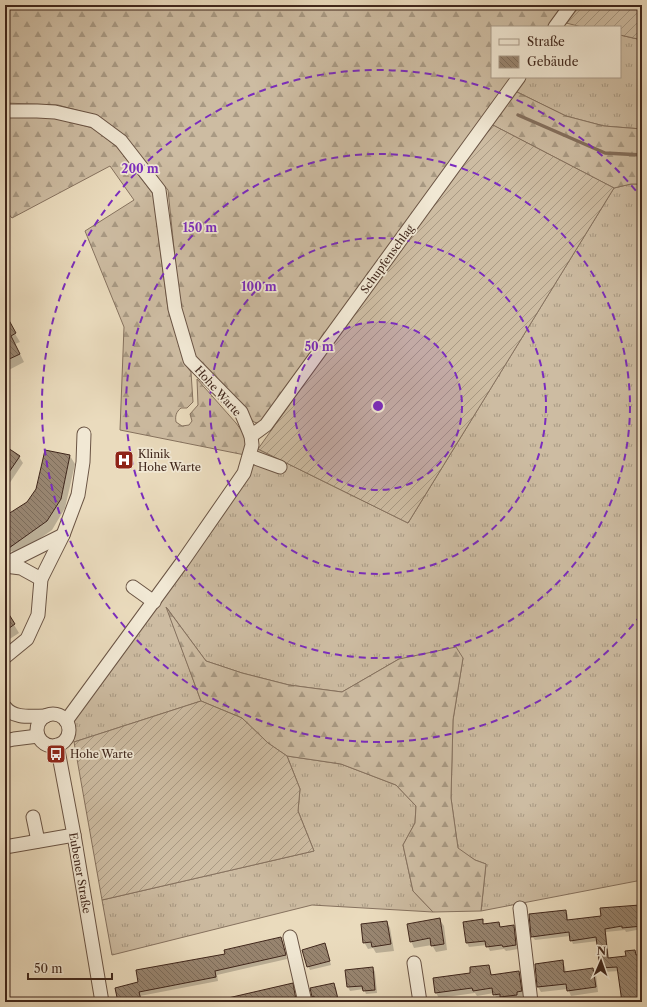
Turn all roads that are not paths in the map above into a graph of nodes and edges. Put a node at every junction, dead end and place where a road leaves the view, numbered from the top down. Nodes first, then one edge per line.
1 (570, 5) edge
2 (556, 26) edge
3 (519, 78) edge
4 (37, 110) junction
5 (5, 111) edge
6 (5, 121) edge
7 (84, 434) dead end
8 (251, 436) junction
9 (250, 456) junction
10 (280, 468) dead end
11 (63, 535) junction
12 (5, 565) edge
13 (41, 578) junction
14 (133, 587) dead end
15 (154, 602) junction
16 (5, 657) edge
17 (5, 707) edge
18 (46, 716) junction
19 (66, 721) junction
20 (38, 736) junction
21 (5, 741) edge
22 (57, 745) junction
23 (33, 817) dead end
24 (74, 835) junction
25 (38, 841) junction
26 (5, 847) edge
27 (520, 908) dead end
28 (290, 937) dead end
29 (414, 963) dead end
30 (102, 1002) edge
31 (305, 1002) edge
32 (420, 1002) edge
33 (531, 1002) edge

1 - 2 street
3 - 8 street, Schupfenschlag
4 - 5 street, Hohe Warte
4 - 6 street
4 - 8 street, Hohe Warte
7 - 11 street
8 - 9 street, Hohe Warte
9 - 10 street
9 - 15 street, Hohe Warte
11 - 12 street
11 - 13 street
12 - 13 street
13 - 16 street
14 - 15 street
15 - 19 street, Hohe Warte
17 - 18 street
18 - 19 street
18 - 20 street
19 - 22 street
20 - 21 street
20 - 22 street
22 - 24 street, Eubener Straße
23 - 25 street
24 - 25 street
24 - 30 street, Eubener Straße
25 - 26 street
27 - 33 street
28 - 31 street
29 - 32 street

